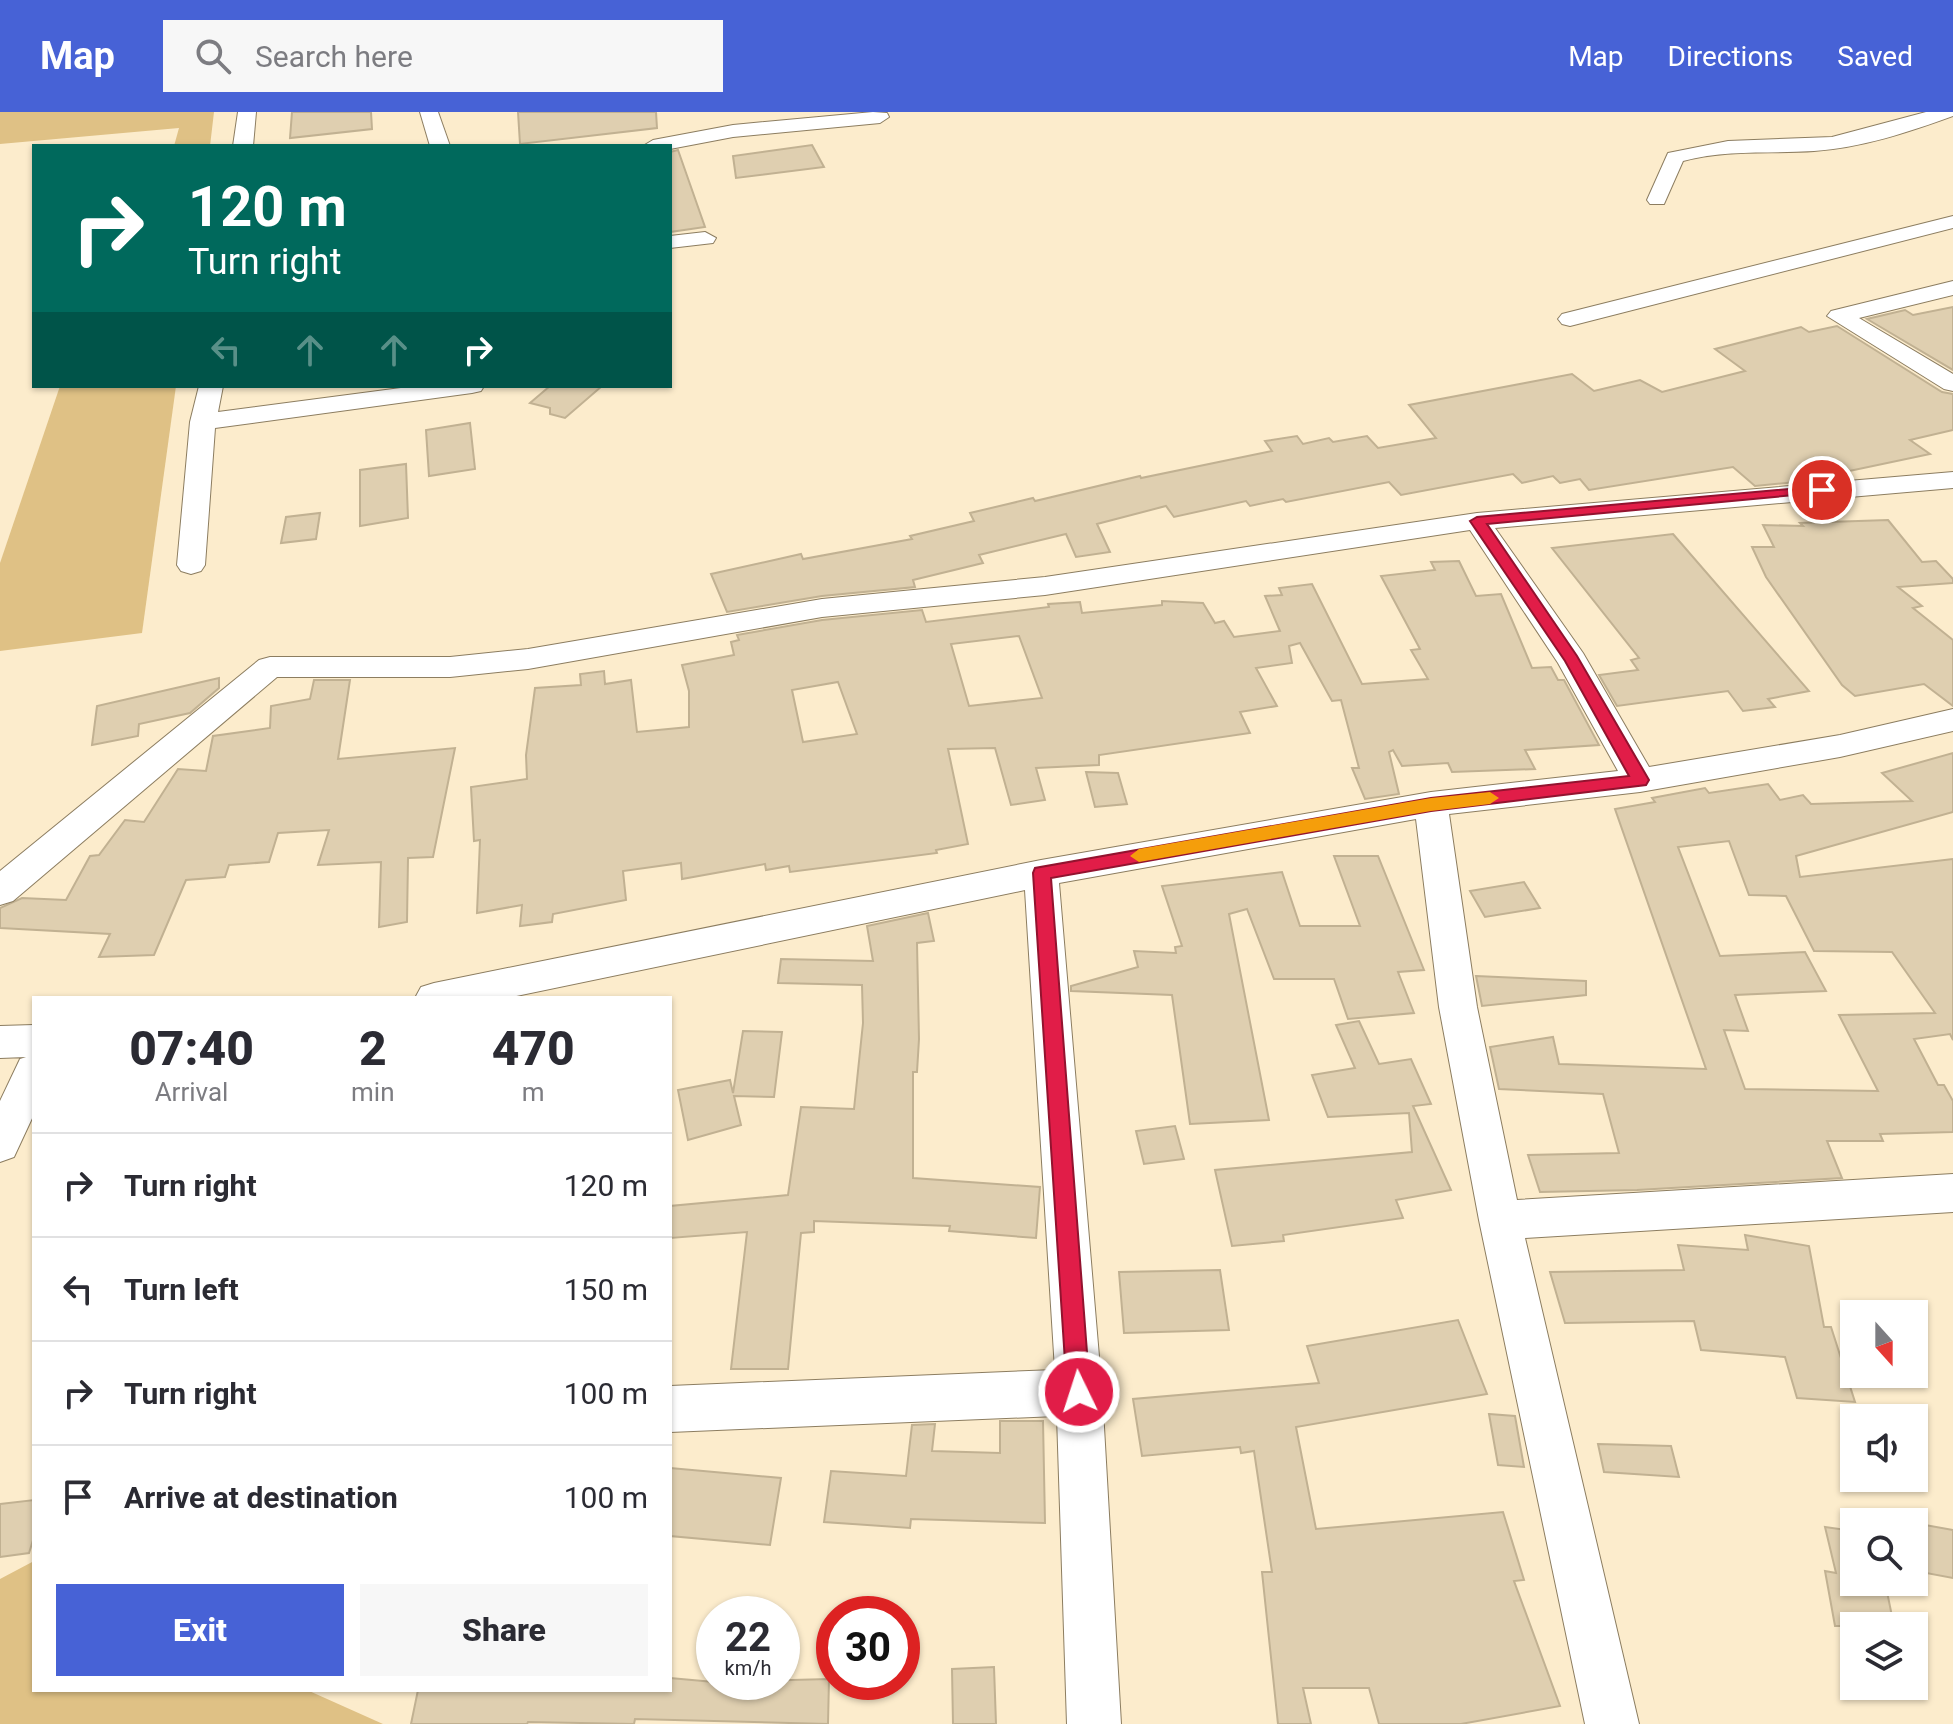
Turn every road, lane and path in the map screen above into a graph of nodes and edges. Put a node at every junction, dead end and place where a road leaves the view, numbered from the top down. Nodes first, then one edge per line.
1 (247, 112) edge
2 (429, 112) edge
3 (1946, 112) edge
4 (880, 117) dead end
5 (243, 144) edge
6 (439, 144) edge
7 (664, 144) edge
8 (1657, 200) dead end
9 (1953, 222) edge
10 (705, 238) dead end
11 (672, 242) edge
12 (1953, 288) edge
13 (1570, 319) dead end
14 (1953, 384) edge
15 (211, 388) edge
16 (457, 388) edge
17 (203, 422) junction
18 (1953, 480) edge
19 (1477, 521) junction
20 (191, 565) dead end
21 (1953, 720) edge
22 (1640, 780) junction
23 (1431, 804) junction
24 (1041, 873) junction
25 (0, 891) edge
26 (444, 996) edge
27 (32, 1041) edge
28 (0, 1042) edge
29 (32, 1075) edge
30 (0, 1144) edge
31 (1949, 1204) edge
32 (1500, 1220) junction
33 (1079, 1392) junction
34 (672, 1409) edge
35 (1094, 1724) edge
36 (1612, 1724) edge

1 - 5 street
2 - 6 street
3 - 8 street
4 - 7 street
9 - 13 street
10 - 11 street
12 - 14 street
15 - 17 street
16 - 17 street
17 - 20 street
18 - 19 street
19 - 22 street
19 - 25 street
21 - 22 street
22 - 23 street
23 - 24 street
23 - 32 street
24 - 26 street
24 - 33 street
27 - 28 street
29 - 30 street
31 - 32 street
32 - 36 street
33 - 34 street
33 - 35 street

